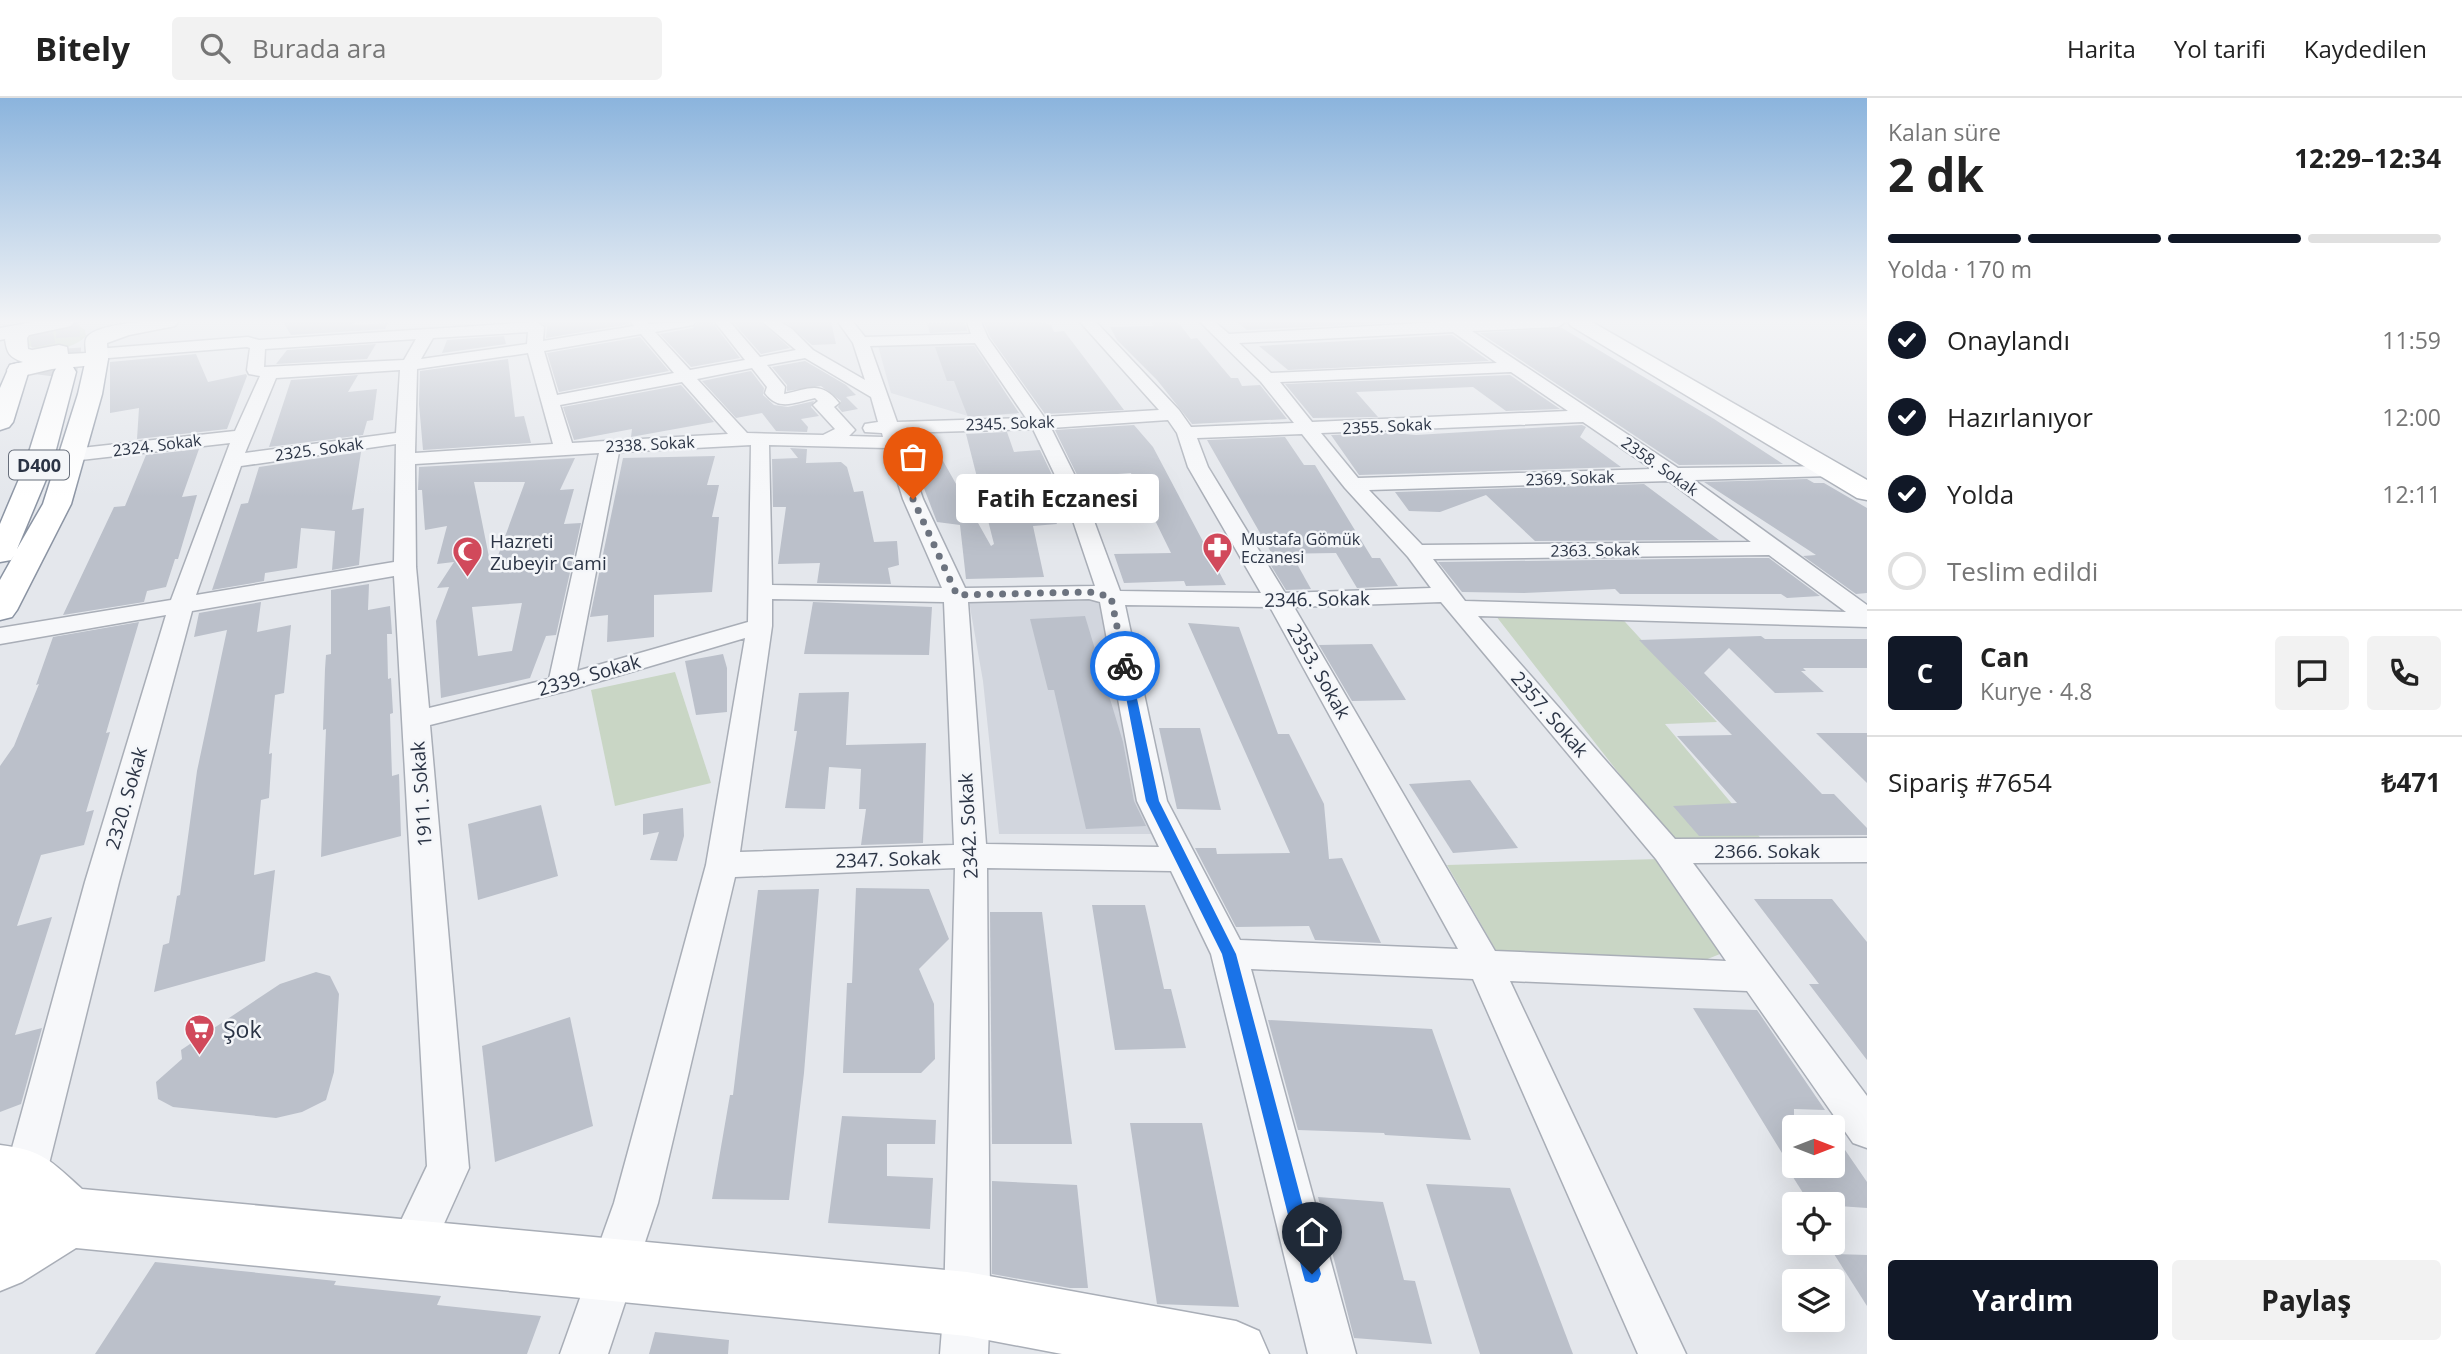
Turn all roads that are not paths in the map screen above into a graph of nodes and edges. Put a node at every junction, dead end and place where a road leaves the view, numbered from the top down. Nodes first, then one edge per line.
1 (10, 381) tunnel mouth
2 (18, 381) tunnel mouth
3 (24, 381) tunnel mouth
4 (91, 381) tunnel mouth
5 (266, 381) edge
6 (406, 381) edge
7 (544, 381) edge
8 (655, 381) edge
9 (690, 381) edge
10 (771, 381) edge
11 (854, 381) edge
12 (873, 381) edge
13 (1011, 381) edge
14 (1141, 381) edge
15 (1269, 381) edge
16 (1535, 381) edge
17 (1678, 381) edge
18 (879, 395) junction
19 (551, 401) junction
20 (1589, 416) junction
21 (0, 422) edge
22 (1039, 423) junction
23 (1180, 424) junction
24 (1310, 429) junction
25 (846, 430) junction
26 (891, 435) junction
27 (751, 440) junction
28 (827, 441) junction
29 (611, 446) junction
30 (237, 448) junction
31 (406, 448) junction
32 (564, 449) junction
33 (72, 455) junction
34 (1830, 470) junction
35 (1674, 475) junction
36 (1352, 484) junction
37 (1867, 492) edge
38 (0, 505) edge
39 (1773, 548) junction
40 (1416, 552) junction
41 (0, 553) edge
42 (405, 567) junction
43 (957, 595) junction
44 (1111, 597) junction
45 (1277, 600) junction
46 (181, 605) junction
47 (1458, 608) junction
48 (761, 609) junction
49 (0, 610) edge
50 (1867, 618) edge
51 (0, 636) edge
52 (561, 684) junction
53 (415, 720) junction
54 (1867, 850) edge
55 (1667, 851) junction
56 (971, 856) junction
57 (1180, 859) junction
58 (722, 864) junction
59 (1229, 954) junction
60 (1485, 965) junction
61 (1759, 977) junction
62 (1861, 1111) edge
63 (14, 1223) edge
64 (409, 1250) junction
65 (613, 1270) junction
66 (965, 1329) edge
67 (584, 1354) edge
68 (1236, 1354) edge
69 (1332, 1354) edge
70 (1662, 1354) edge

1 - 21 main road
2 - 38 main road, D400
3 - 41 main road, D400
4 - 33 main road
5 - 30 street, 2320. Sokak
6 - 31 street, 1911. Sokak
7 - 19 street
8 - 19 street
9 - 27 street
10 - 25 street
11 - 18 street
12 - 18 street, 2342. Sokak
13 - 22 street
14 - 23 street, 2353. Sokak
15 - 24 street, 2357. Sokak
16 - 20 street, 2358. Sokak
17 - 34 main road
18 - 26 street, 2342. Sokak
19 - 32 street
20 - 24 street, 2355. Sokak
20 - 35 street, 2358. Sokak
22 - 23 street, 2345. Sokak
22 - 26 street, 2345. Sokak
22 - 44 street
23 - 24 street, 2355. Sokak
23 - 45 street, 2353. Sokak
24 - 36 street, 2357. Sokak
25 - 26 street, 2345. Sokak
25 - 28 street
26 - 28 street, 2338. Sokak
26 - 43 street, 2342. Sokak
27 - 28 street, 2338. Sokak
27 - 29 street, 2338. Sokak
27 - 48 street
29 - 32 street, 2338. Sokak
29 - 52 street
30 - 31 street, 2325. Sokak
30 - 33 street, 2324. Sokak
30 - 46 street, 2320. Sokak
31 - 32 street, 2338. Sokak
31 - 42 street, 1911. Sokak
33 - 49 main road
34 - 35 street, 2369. Sokak
34 - 37 main road
35 - 36 street, 2369. Sokak
35 - 39 street, 2358. Sokak
36 - 40 street, 2357. Sokak
39 - 40 street, 2363. Sokak
39 - 50 street, 2358. Sokak
40 - 47 street, 2357. Sokak
42 - 46 street
42 - 53 street, 1911. Sokak
43 - 44 street, 2346. Sokak
43 - 48 street, 2346. Sokak
43 - 56 street, 2342. Sokak
44 - 45 street, 2346. Sokak
44 - 57 street
45 - 47 street, 2346. Sokak
45 - 60 street, 2353. Sokak
46 - 51 street
46 - 63 street, 2320. Sokak
47 - 50 street, 2346. Sokak
47 - 55 street, 2357. Sokak
48 - 52 street, 2339. Sokak
48 - 58 street
52 - 53 street, 2339. Sokak
53 - 64 street, 1911. Sokak
54 - 55 street, 2366. Sokak
55 - 61 street, 2357. Sokak
56 - 57 street, 2347. Sokak
56 - 58 street, 2347. Sokak
56 - 66 street, 2342. Sokak
57 - 59 street
58 - 65 street
59 - 60 street
59 - 69 street
60 - 61 street
60 - 70 street, 2353. Sokak
61 - 62 street, 2357. Sokak
63 - 64 main road
64 - 65 main road
65 - 66 main road
65 - 67 street
66 - 68 main road

